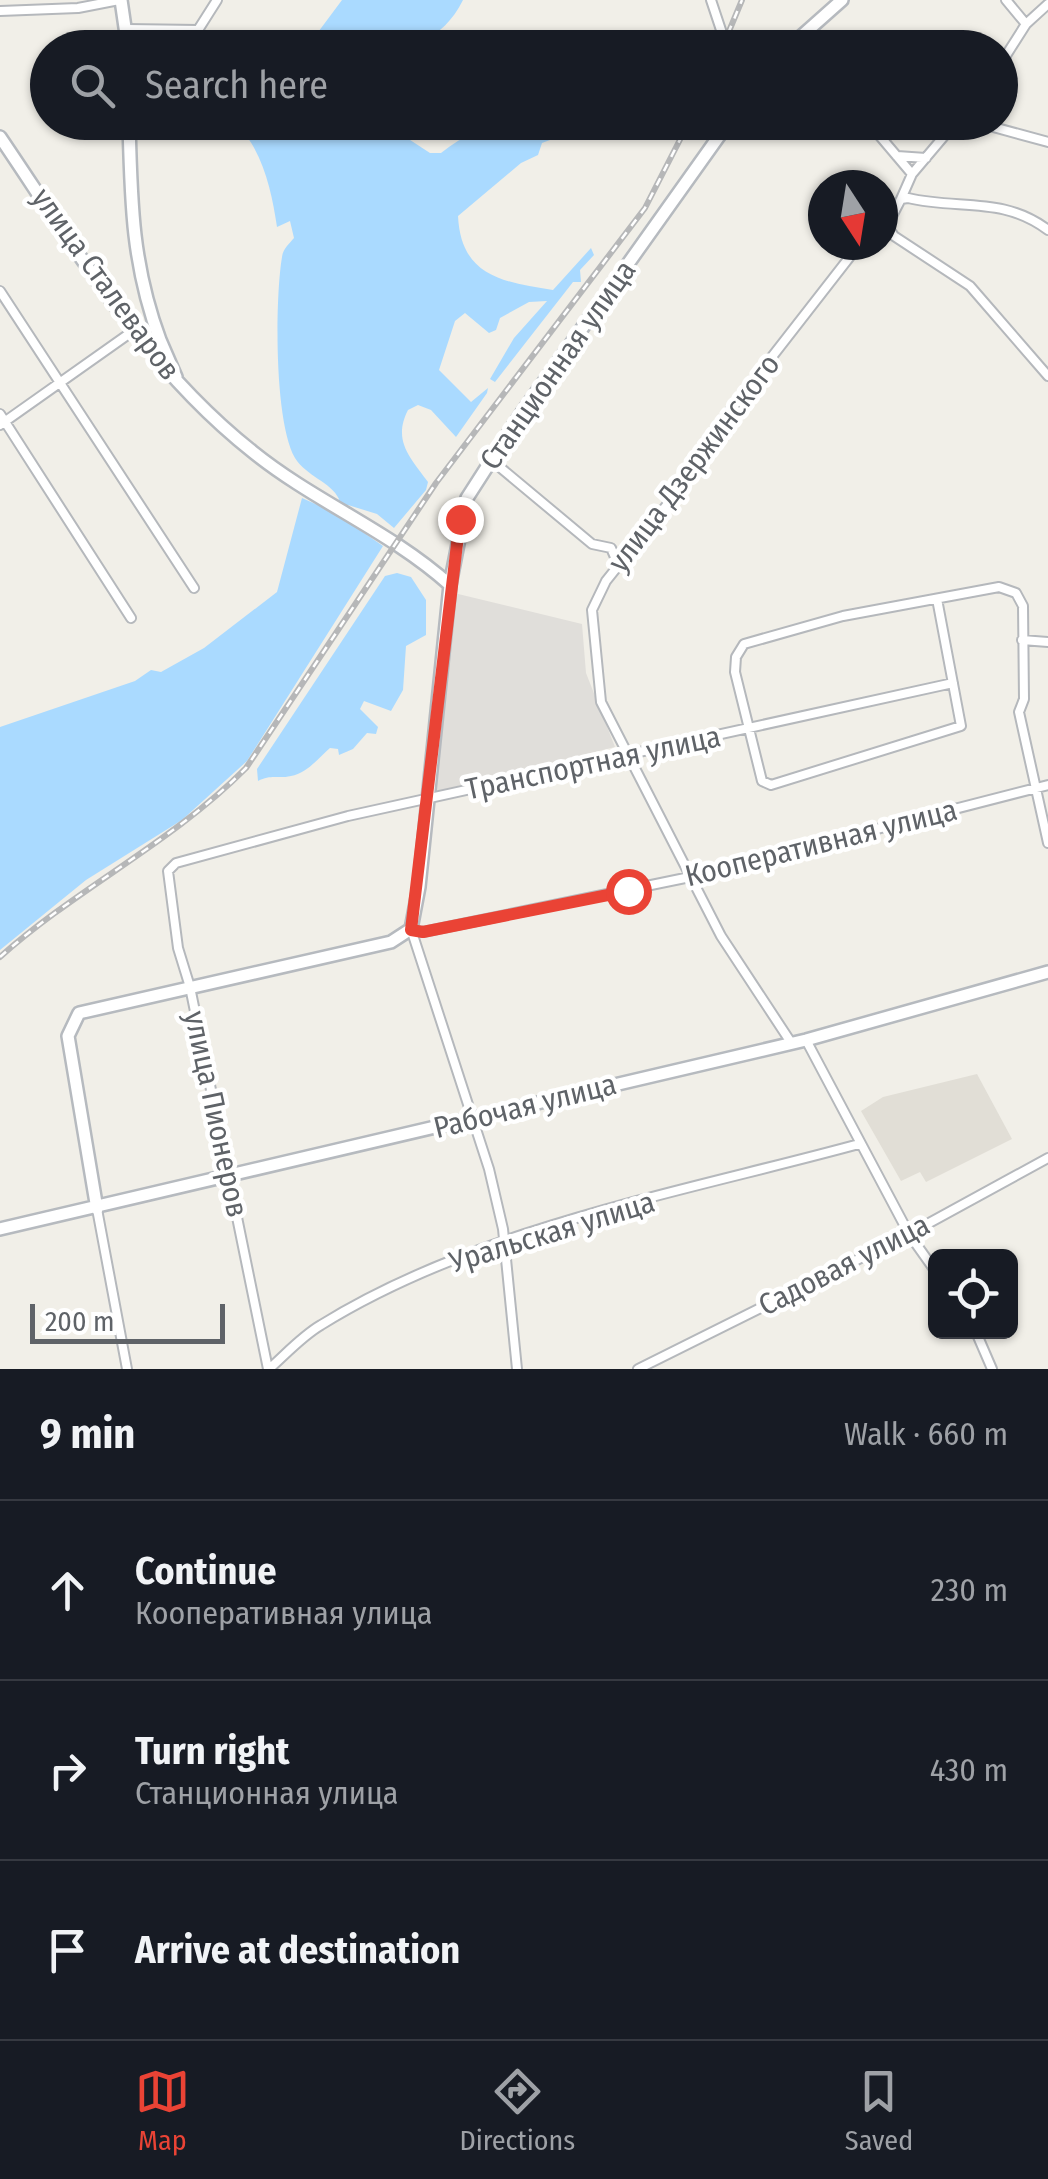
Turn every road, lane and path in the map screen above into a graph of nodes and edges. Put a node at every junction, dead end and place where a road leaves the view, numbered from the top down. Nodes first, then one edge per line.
1 (120, 0) edge
2 (217, 0) edge
3 (711, 0) edge
4 (842, 0) edge
5 (1006, 0) edge
6 (1048, 4) edge
7 (0, 12) edge
8 (1026, 24) junction
9 (127, 29) joint
10 (721, 30) edge
11 (808, 30) edge
12 (1018, 37) edge
13 (1018, 134) edge
14 (0, 137) edge
15 (129, 140) edge
16 (717, 140) edge
17 (883, 140) edge
18 (941, 140) edge
19 (1048, 142) edge
20 (897, 156) junction
21 (926, 158) junction
22 (912, 174) junction
23 (905, 196) junction
24 (898, 206) edge
25 (1048, 230) edge
26 (898, 239) edge
27 (848, 260) edge
28 (0, 291) edge
29 (133, 331) junction
30 (160, 340) junction
31 (147, 349) junction
32 (1048, 376) edge
33 (62, 384) junction
34 (180, 386) junction
35 (2, 420) edge
36 (490, 459) junction
37 (634, 542) junction
38 (611, 548) junction
39 (618, 564) junction
40 (450, 585) junction
41 (194, 588) dead end
42 (938, 599) junction
43 (131, 618) dead end
44 (1022, 640) junction
45 (1048, 642) edge
46 (953, 683) junction
47 (750, 729) junction
48 (627, 757) junction
49 (1048, 785) edge
50 (1034, 789) junction
51 (428, 799) junction
52 (1048, 843) edge
53 (176, 862) joint
54 (690, 877) junction
55 (411, 930) junction
56 (1048, 972) edge
57 (190, 987) junction
58 (806, 1040) junction
59 (790, 1041) junction
60 (470, 1119) junction
61 (859, 1144) junction
62 (1048, 1158) edge
63 (230, 1179) junction
64 (97, 1209) junction
65 (0, 1229) edge
66 (909, 1234) junction
67 (501, 1244) junction
68 (928, 1261) edge
69 (979, 1339) edge
70 (126, 1369) edge
71 (268, 1369) edge
72 (517, 1369) edge
73 (638, 1369) edge
74 (992, 1369) edge

1 - 7 street
1 - 9 street
2 - 9 street
3 - 10 street
4 - 11 street
5 - 8 street
6 - 8 street
8 - 12 street
13 - 19 street
14 - 29 street, улица Сталеваров
15 - 30 street
16 - 36 street, Станционная улица
17 - 20 street
18 - 21 street
20 - 21 street
20 - 22 street
21 - 22 street
22 - 23 street
23 - 24 street
23 - 25 street
26 - 32 street
27 - 37 street, улица Дзержинского
28 - 33 street
29 - 31 street, улица Сталеваров
29 - 33 street
30 - 31 street
30 - 34 street
31 - 34 street, улица Сталеваров
33 - 35 street
33 - 41 street
34 - 40 street, улица Сталеваров
35 - 43 street
36 - 38 street
36 - 40 street, Станционная улица
37 - 38 street
37 - 39 street, улица Дзержинского
38 - 39 street
39 - 48 street, улица Дзержинского
40 - 51 street, Станционная улица
42 - 44 street
42 - 46 street
42 - 47 street
44 - 45 street
44 - 50 street
46 - 47 street, Транспортная улица
46 - 47 street
47 - 48 street, Транспортная улица
48 - 51 street, Транспортная улица
48 - 54 street, улица Дзержинского
49 - 50 street, Кооперативная улица
50 - 52 street
50 - 54 street, Кооперативная улица
51 - 53 street, Транспортная улица
51 - 55 street, Станционная улица
53 - 57 street, улица Пионеров
54 - 55 street, Кооперативная улица
54 - 59 street, улица Дзержинского
55 - 57 street, Кооперативная улица
55 - 60 street
56 - 58 street, Рабочая улица
57 - 63 street, улица Пионеров
57 - 64 street, Кооперативная улица
58 - 59 street, Рабочая улица
58 - 61 street
59 - 60 street, Рабочая улица
60 - 63 street, Рабочая улица
60 - 67 street
61 - 66 street
61 - 67 street, Уральская улица
62 - 66 street, Садовая улица
63 - 64 street, Рабочая улица
63 - 71 street, улица Пионеров
64 - 65 street, Рабочая улица
64 - 70 street
66 - 68 street
66 - 73 street, Садовая улица
67 - 71 street, Уральская улица
67 - 72 street
69 - 74 street

